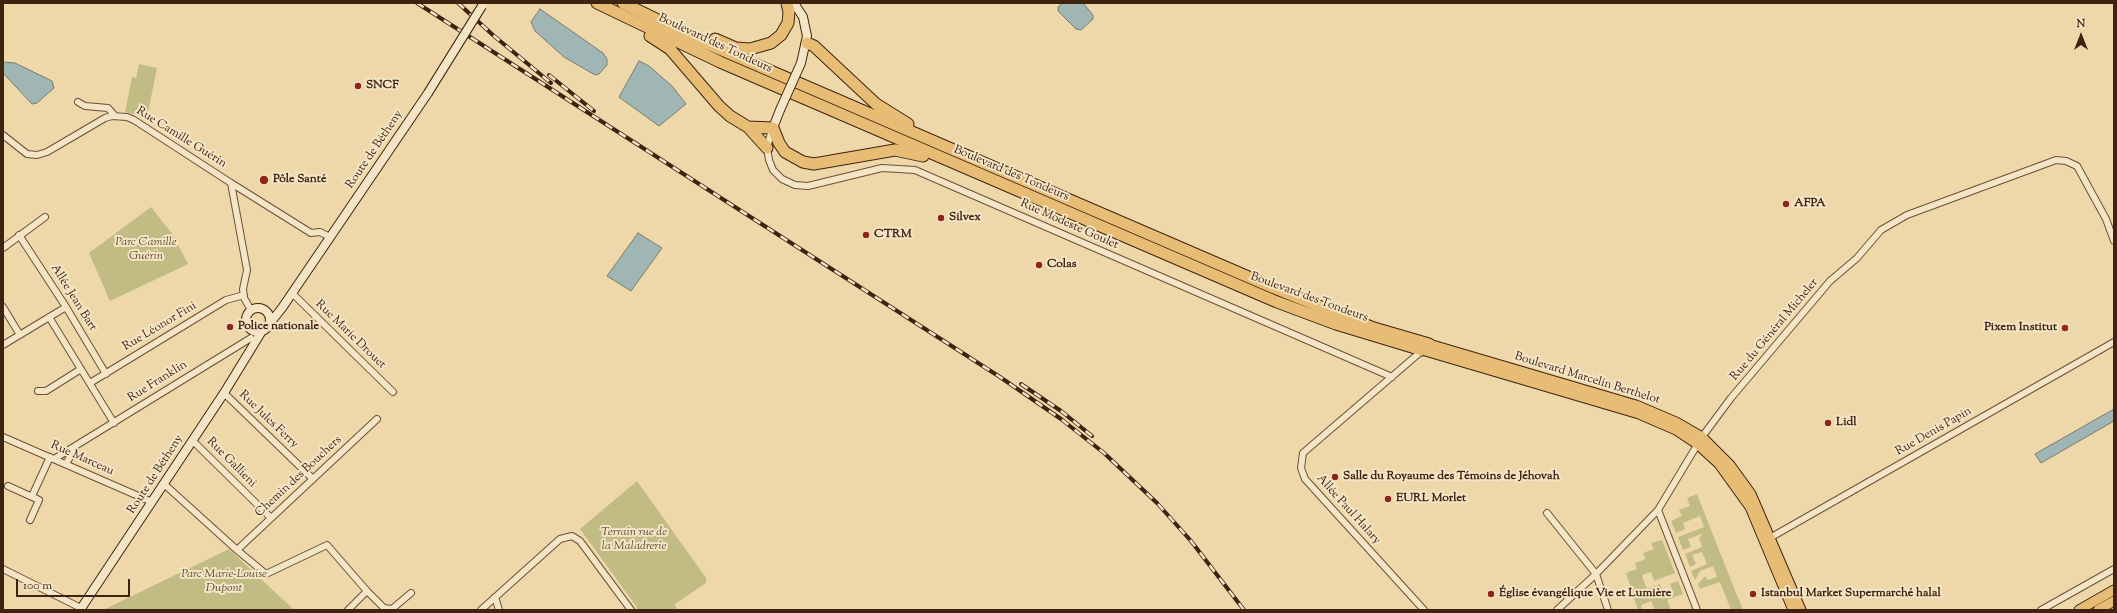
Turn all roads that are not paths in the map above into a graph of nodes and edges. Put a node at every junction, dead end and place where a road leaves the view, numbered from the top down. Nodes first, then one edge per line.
1 (590, 3) edge
2 (597, 3) edge
3 (624, 3) edge
4 (787, 3) edge
5 (794, 3) edge
6 (484, 5) edge
7 (807, 43) junction
8 (78, 102) dead end
9 (115, 116) junction
10 (748, 127) junction
11 (773, 128) junction
12 (3, 135) edge
13 (767, 148) junction
14 (996, 168) junction
15 (231, 183) junction
16 (45, 217) dead end
17 (1114, 232) junction
18 (19, 235) junction
19 (330, 238) junction
20 (2114, 241) edge
21 (3, 248) edge
22 (292, 293) junction
23 (244, 296) junction
24 (3, 307) edge
25 (66, 307) junction
26 (282, 308) junction
27 (251, 310) junction
28 (266, 311) junction
29 (49, 317) junction
30 (270, 323) junction
31 (250, 329) junction
32 (262, 331) junction
33 (20, 335) junction
34 (251, 338) junction
35 (2114, 342) edge
36 (3, 345) edge
37 (1426, 347) junction
38 (250, 352) junction
39 (81, 369) junction
40 (106, 374) junction
41 (1392, 377) junction
42 (90, 383) junction
43 (38, 392) dead end
44 (393, 392) dead end
45 (224, 393) junction
46 (377, 419) dead end
47 (114, 422) junction
48 (3, 436) edge
49 (193, 440) junction
50 (1699, 441) junction
51 (77, 445) junction
52 (52, 458) junction
53 (66, 464) junction
54 (314, 479) junction
55 (164, 484) junction
56 (8, 486) dead end
57 (32, 496) junction
58 (152, 502) junction
59 (1658, 510) junction
60 (1547, 513) dead end
61 (271, 518) junction
62 (30, 520) dead end
63 (1768, 539) junction
64 (238, 551) junction
65 (2114, 568) edge
66 (3, 569) edge
67 (1596, 574) junction
68 (2114, 590) edge
69 (367, 591) junction
70 (412, 593) dead end
71 (495, 596) junction
72 (2114, 601) edge
73 (80, 609) edge
74 (348, 610) edge
75 (481, 610) edge
76 (499, 610) edge
77 (631, 610) edge
78 (1424, 610) edge
79 (1557, 610) edge
80 (1608, 610) edge
81 (1697, 610) edge
82 (1793, 610) edge
83 (1801, 610) edge
84 (2041, 610) edge
85 (2079, 610) edge
86 (2098, 610) edge

1 - 10 highway
2 - 17 highway, Boulevard des Tondeurs
3 - 4 highway
3 - 14 highway, Boulevard des Tondeurs
5 - 7 main road
6 - 19 main road, Route de Bétheny, bridge
7 - 11 main road, bridge
7 - 14 highway
8 - 9 street, Rue Camille Guérin
9 - 12 street
9 - 15 street, Rue Camille Guérin
10 - 11 highway
10 - 13 highway
11 - 13 street
11 - 17 highway
13 - 41 street, Rue Modeste Goulet
14 - 37 highway, Boulevard des Tondeurs
15 - 19 street
15 - 23 street, Rue Camille Guérin
16 - 18 street
17 - 37 highway, Boulevard des Tondeurs
18 - 21 street
18 - 25 street, Allée Jean Bart
19 - 22 main road, Route de Bétheny
20 - 50 street, Rue du Général Micheler
22 - 26 main road, Route de Bétheny
22 - 44 street, Rue Marie Drouet
23 - 27 street
23 - 40 street, Rue Léonor Fini
24 - 33 street
25 - 29 street
25 - 40 street, Allée Jean Bart
26 - 28 main road
26 - 30 main road, Route de Bétheny
27 - 28 main road
27 - 31 main road
28 - 30 main road
29 - 33 street
29 - 39 street
30 - 32 main road
31 - 32 main road
31 - 34 main road, Route de Bétheny
32 - 38 main road, Route de Bétheny
33 - 36 street
34 - 38 main road, Route de Bétheny
34 - 47 street, Rue Franklin
35 - 63 street, Rue Denis Papin
37 - 41 street, Allée Paul Halary
37 - 50 main road, Boulevard Marcelin Berthelot
38 - 45 main road, Route de Bétheny
39 - 42 street
39 - 43 street
40 - 42 street, Rue Léonor Fini
41 - 78 street, Allée Paul Halary
42 - 47 street
45 - 49 main road, Route de Bétheny
45 - 54 street, Rue Jules Ferry
46 - 54 street, Chemin des Bouchers
47 - 51 street, Rue Franklin
48 - 52 street, Rue Marceau
49 - 55 main road, Route de Bétheny
49 - 61 street, Rue Gallieni
50 - 59 street, Rue du Général Micheler
50 - 63 main road, Boulevard Marcelin Berthelot
51 - 52 street, Rue Franklin
51 - 53 street, Rue Franklin
52 - 53 street, Rue Marceau
52 - 57 street
53 - 58 street, Rue Marceau
54 - 61 street, Chemin des Bouchers
55 - 58 main road, Route de Bétheny
55 - 64 street
56 - 57 street
57 - 62 street
58 - 73 main road, Route de Bétheny
59 - 67 street, Rue du Général Micheler
59 - 81 street
60 - 67 street
61 - 64 street, Chemin des Bouchers
63 - 82 main road, Boulevard Marcelin Berthelot
63 - 83 main road, Boulevard Marcelin Berthelot
64 - 69 street
65 - 84 street
66 - 73 street
67 - 79 street, Rue du Général Micheler
67 - 80 street
68 - 85 main road
69 - 70 street
69 - 74 street
71 - 75 street
71 - 76 street
71 - 77 street
72 - 86 main road

